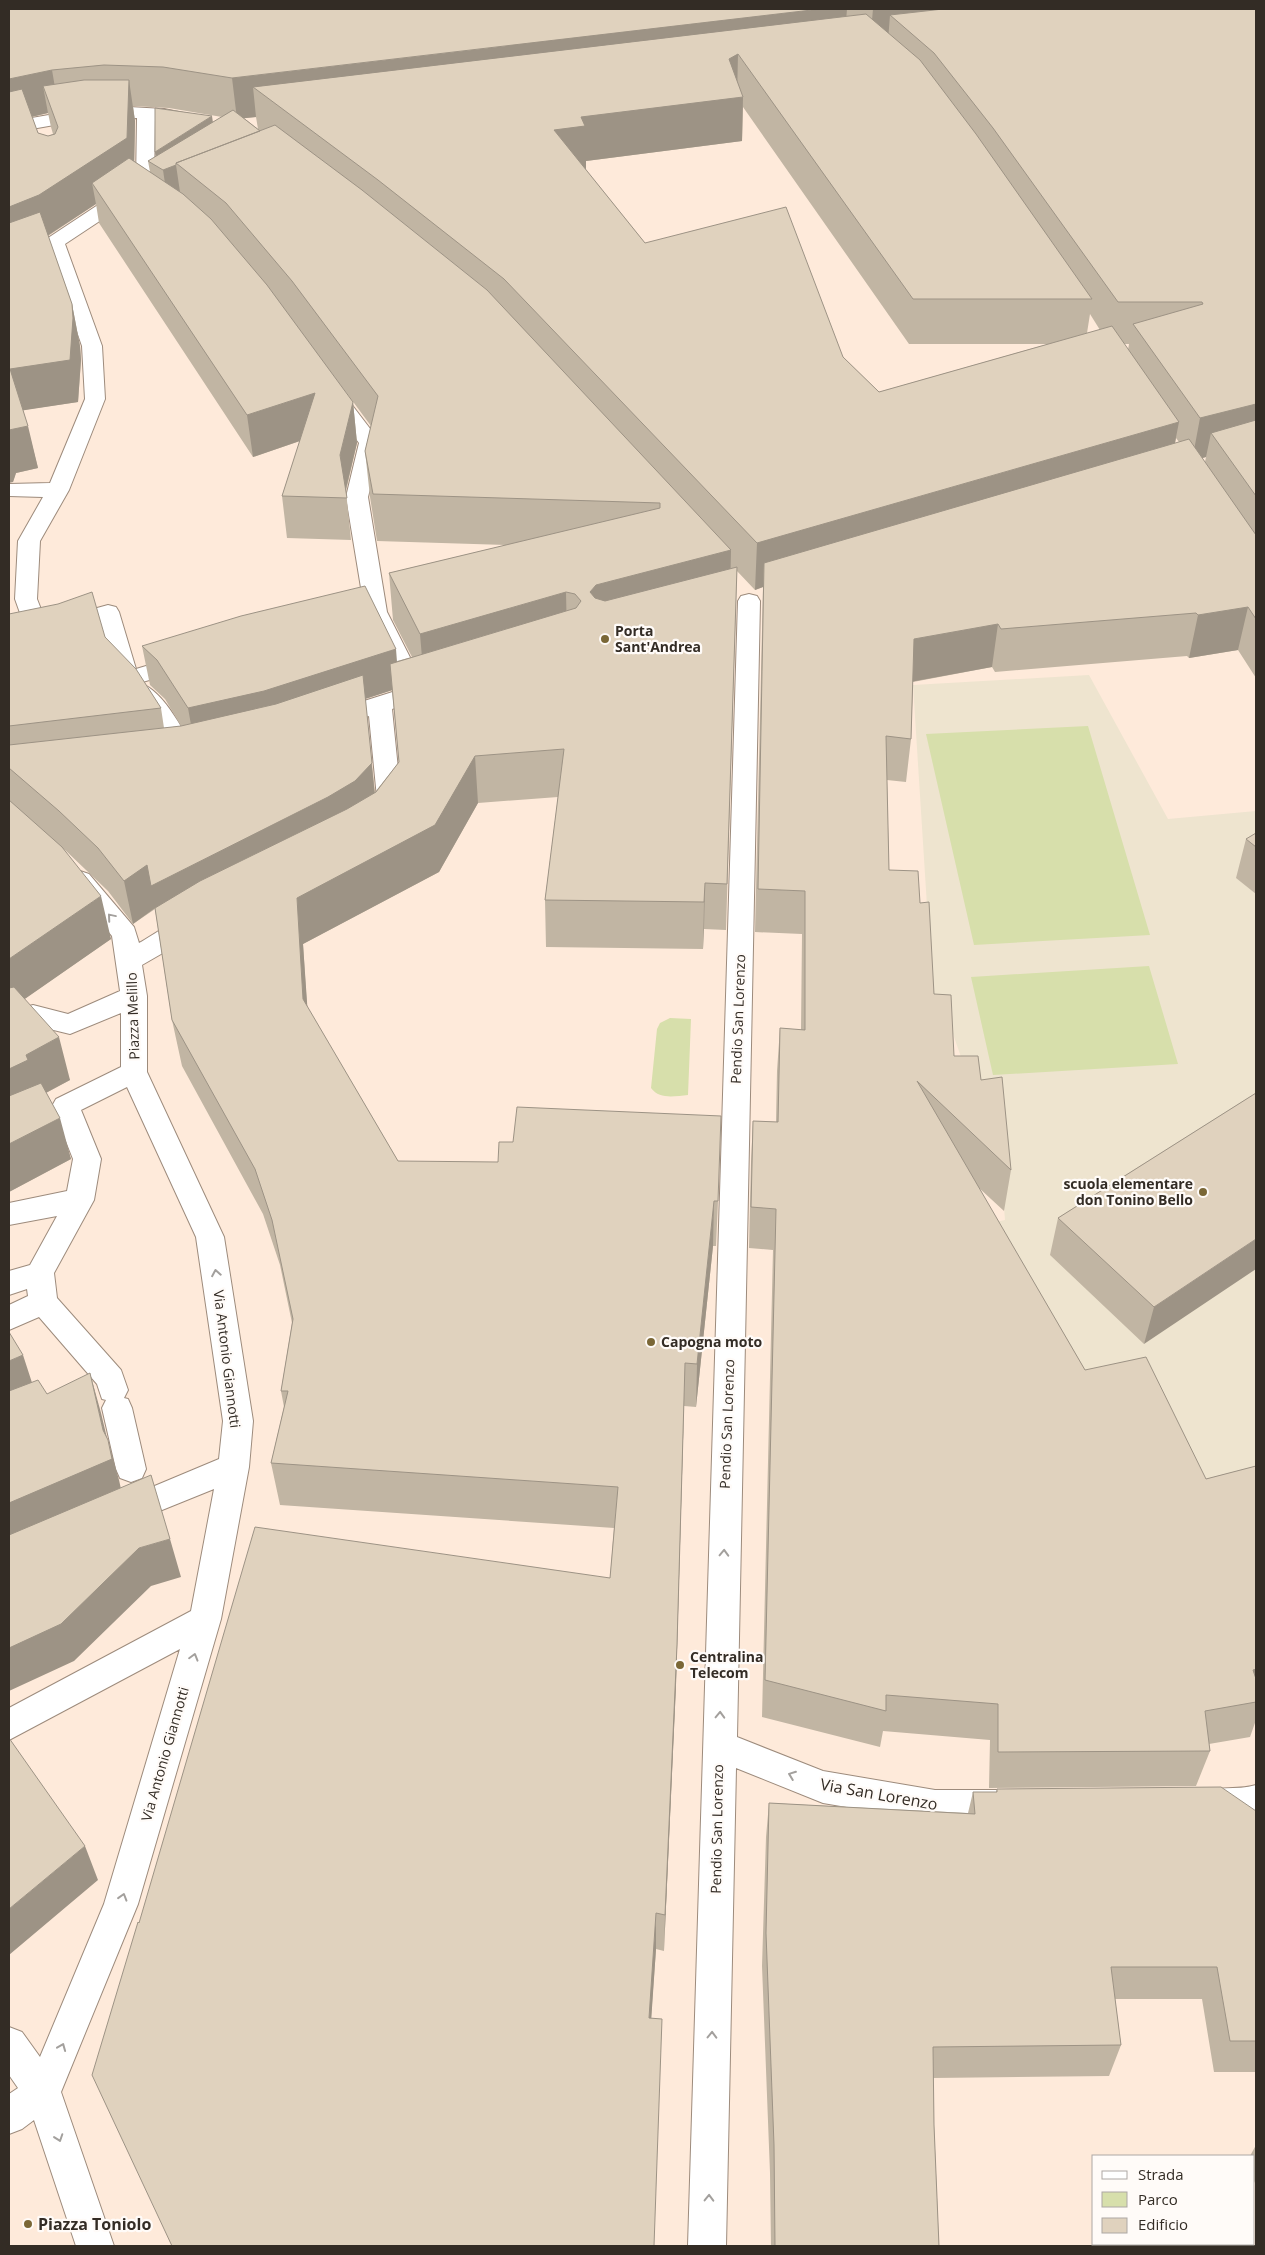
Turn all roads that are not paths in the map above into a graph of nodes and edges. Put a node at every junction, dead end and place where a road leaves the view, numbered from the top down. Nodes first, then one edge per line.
1 (146, 113) junction
2 (209, 122) edge
3 (9, 128) edge
4 (162, 172) edge
5 (144, 189) junction
6 (55, 242) junction
7 (9, 260) edge
8 (318, 372) edge
9 (9, 490) edge
10 (58, 490) junction
11 (746, 597) dead end
12 (38, 631) junction
13 (9, 639) edge
14 (200, 658) edge
15 (127, 679) junction
16 (444, 685) edge
17 (416, 693) junction
18 (380, 704) junction
19 (309, 727) edge
20 (160, 762) edge
21 (375, 826) edge
22 (60, 864) edge
23 (208, 916) edge
24 (130, 960) junction
25 (134, 996) junction
26 (19, 1014) edge
27 (134, 1072) junction
28 (80, 1200) junction
29 (9, 1214) edge
30 (40, 1273) junction
31 (9, 1283) edge
32 (43, 1302) junction
33 (9, 1318) edge
34 (82, 1390) edge
35 (113, 1392) junction
36 (234, 1467) junction
37 (136, 1489) junction
38 (96, 1525) edge
39 (205, 1618) junction
40 (9, 1725) edge
41 (719, 1746) junction
42 (1175, 1804) edge
43 (1035, 1806) edge
44 (1252, 1806) edge
45 (9, 2045) edge
46 (43, 2092) junction
47 (9, 2116) edge
48 (95, 2246) edge
49 (708, 2246) edge

1 - 2 street
1 - 3 street
1 - 5 street
4 - 5 street
5 - 6 street
6 - 7 street
6 - 10 street
8 - 17 street
9 - 10 street
10 - 12 street
41 -> 11 street, Pendio San Lorenzo
12 - 13 street
12 - 15 street
14 - 15 street
15 - 20 street
16 - 17 street
17 - 18 street
18 - 19 street
18 - 21 street
24 -> 22 street, Piazza Melillo
23 - 24 street
24 - 25 street, Piazza Melillo
25 - 26 street
25 - 27 street, Piazza Melillo
27 - 28 street
36 -> 27 street, Via Antonio Giannotti
28 - 29 street
28 - 30 street
30 - 31 street
30 - 32 street
32 - 33 street
32 - 35 street
34 - 35 street
35 - 37 street
36 - 37 street
36 - 39 street, Via Antonio Giannotti
37 - 38 street
39 - 40 street
46 -> 39 street, Via Antonio Giannotti
43 -> 41 street, Via San Lorenzo
49 -> 41 street, Pendio San Lorenzo
42 - 44 street
45 - 46 street
46 - 47 street
46 -> 48 street

